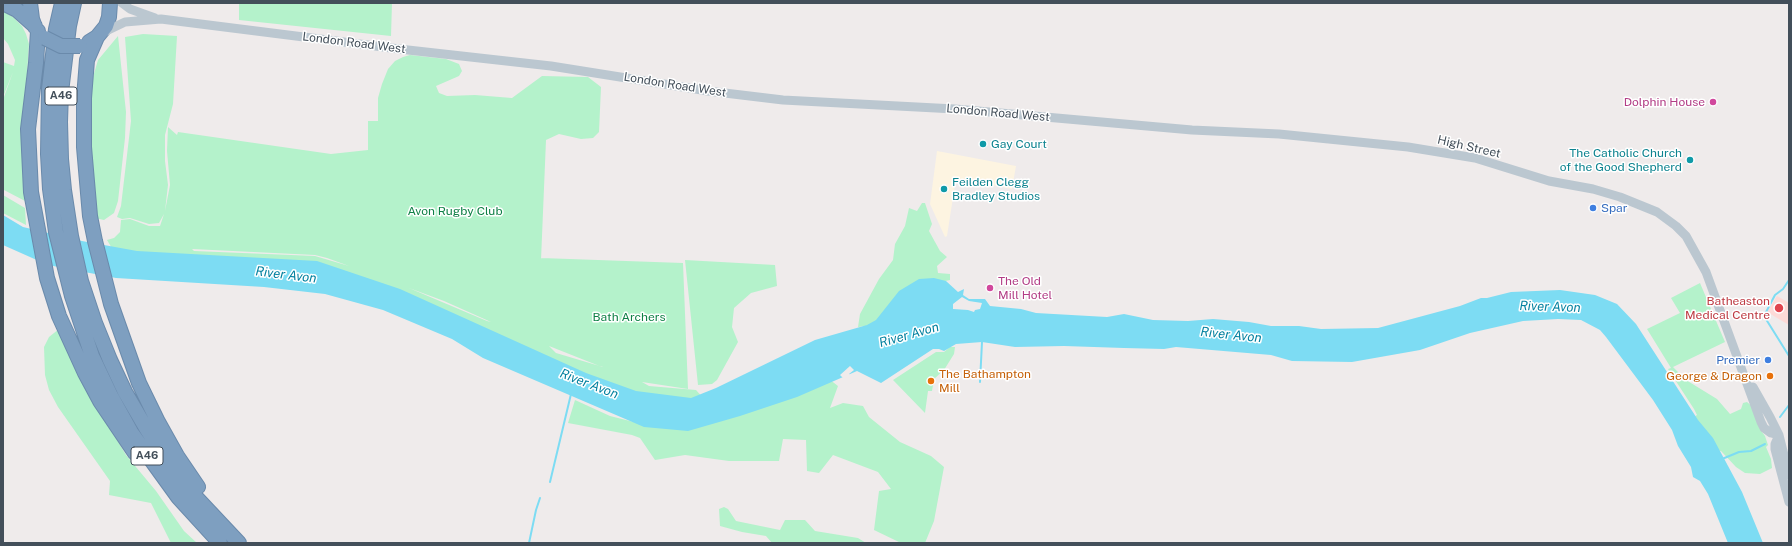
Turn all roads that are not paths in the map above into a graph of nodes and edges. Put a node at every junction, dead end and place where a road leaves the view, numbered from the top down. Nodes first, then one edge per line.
1 (3, 3) edge
2 (30, 3) edge
3 (62, 3) edge
4 (74, 3) edge
5 (110, 3) edge
6 (122, 3) edge
7 (161, 19) junction
8 (39, 32) junction
9 (99, 35) junction
10 (1192, 130) joint
11 (57, 189) junction
12 (1779, 435) junction
13 (1789, 476) edge
14 (1789, 502) edge
15 (219, 543) edge
16 (239, 543) edge
17 (246, 543) edge

1 - 8 highway
2 - 8 highway
3 - 11 highway, A46
4 - 11 highway, A46
5 - 9 highway
6 - 7 street, London Road West
7 - 9 street, London Road West
7 - 10 street, London Road West
8 - 9 highway, bridge
8 - 15 highway
9 - 17 highway
10 - 12 street, High Street
11 - 15 highway, A46
11 - 16 highway, A46
12 - 13 street, High Street
12 - 14 street

